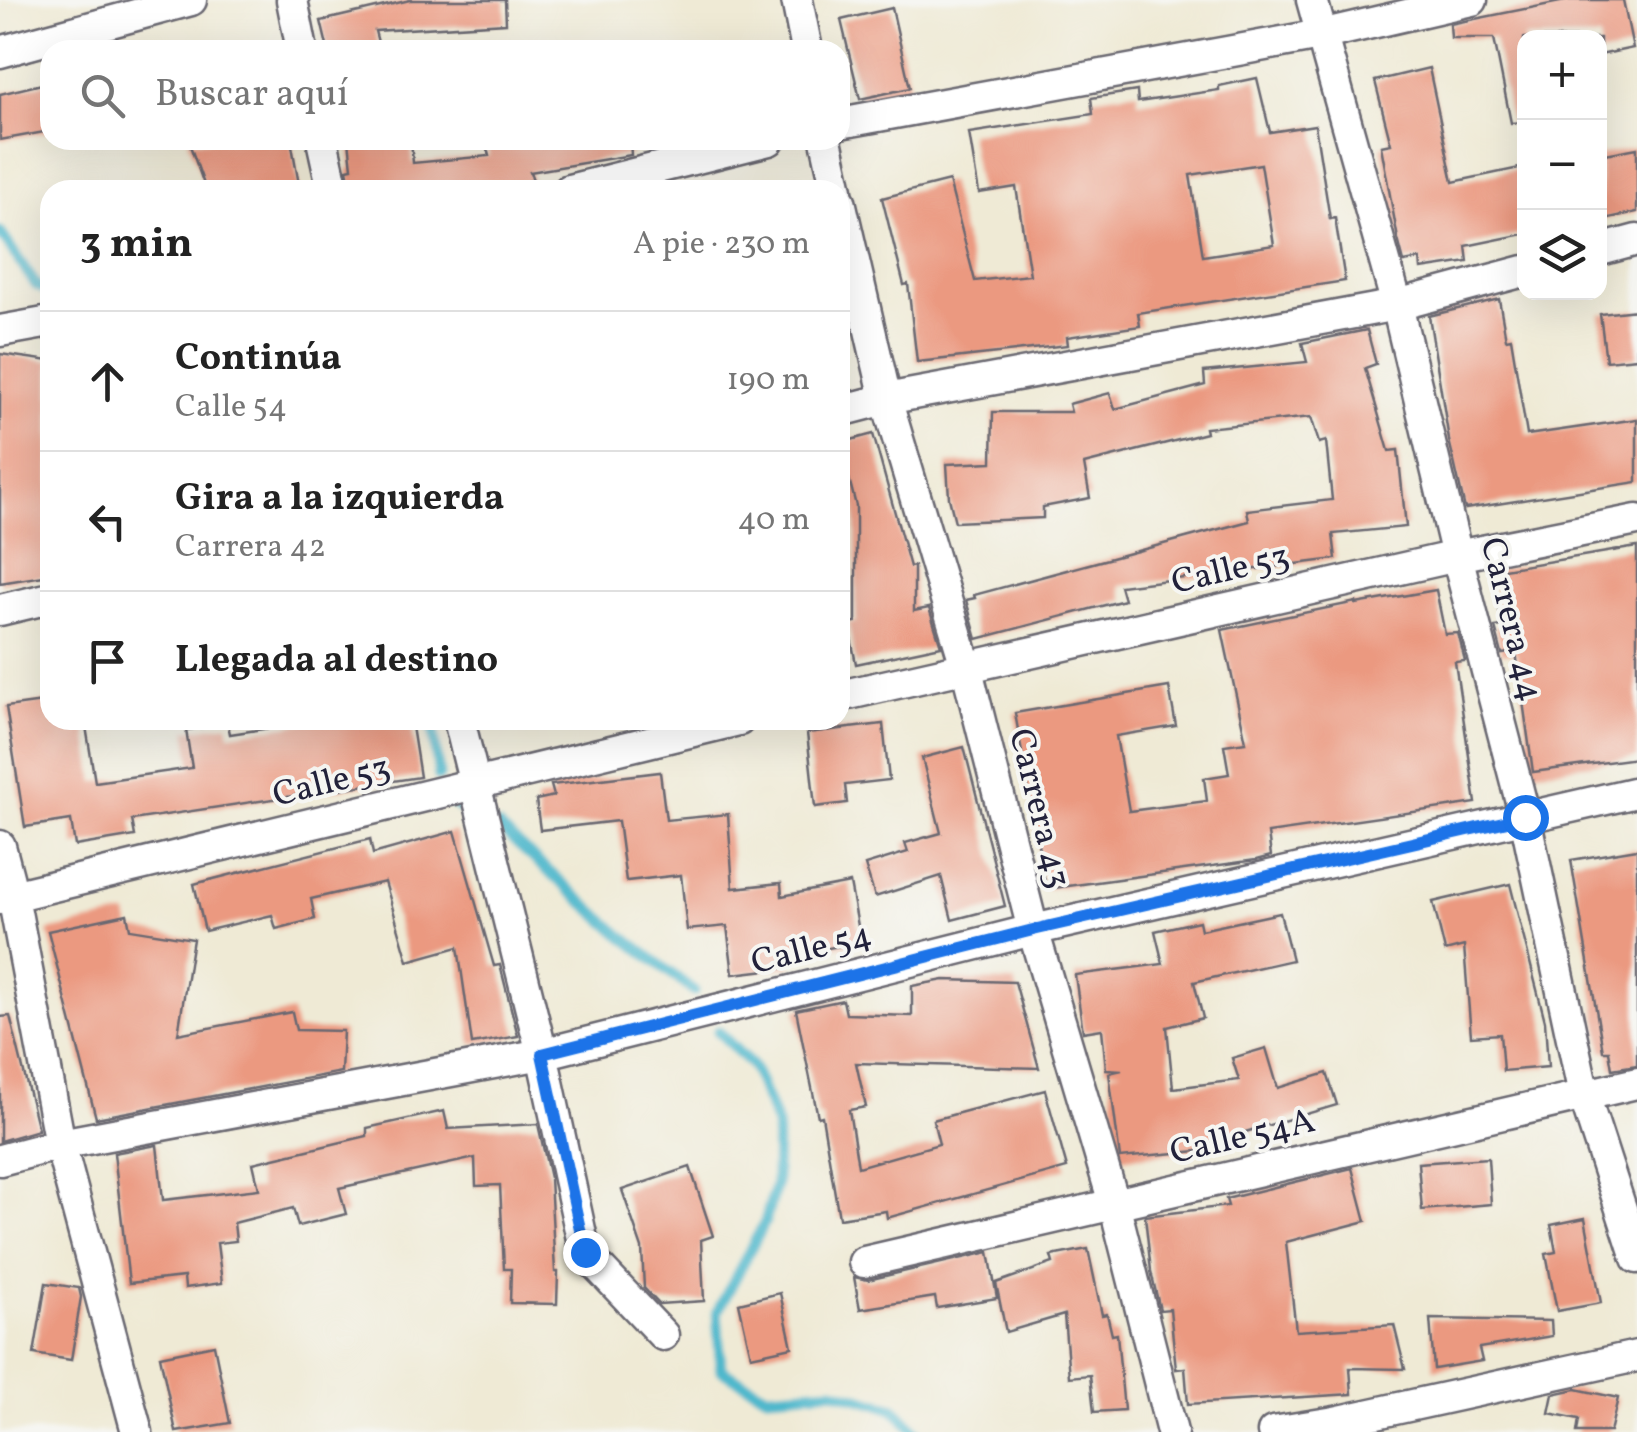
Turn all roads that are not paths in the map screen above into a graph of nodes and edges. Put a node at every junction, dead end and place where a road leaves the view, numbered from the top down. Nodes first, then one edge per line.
1 (191, 0) edge
2 (292, 0) edge
3 (797, 0) edge
4 (1312, 0) edge
5 (1472, 0) edge
6 (1320, 35) junction
7 (44, 40) edge
8 (300, 40) edge
9 (805, 40) edge
10 (40, 41) edge
11 (0, 52) edge
12 (850, 122) edge
13 (324, 150) edge
14 (729, 150) edge
15 (828, 150) edge
16 (331, 180) edge
17 (609, 180) edge
18 (835, 180) edge
19 (1637, 240) edge
20 (850, 245) edge
21 (1607, 248) edge
22 (1517, 272) edge
23 (1397, 305) junction
24 (40, 324) edge
25 (0, 332) edge
26 (886, 399) junction
27 (850, 409) edge
28 (1637, 520) edge
29 (1457, 556) junction
30 (40, 600) edge
31 (0, 610) edge
32 (966, 666) junction
33 (850, 694) edge
34 (462, 730) edge
35 (697, 730) edge
36 (473, 784) junction
37 (1637, 792) edge
38 (1525, 817) junction
39 (0, 846) edge
40 (6, 898) edge
41 (1033, 930) junction
42 (542, 1054) junction
43 (1637, 1083) edge
44 (1584, 1095) junction
45 (60, 1144) junction
46 (0, 1160) edge
47 (1114, 1203) junction
48 (1637, 1258) edge
49 (864, 1262) dead end
50 (663, 1336) dead end
51 (1637, 1356) edge
52 (1334, 1427) edge
53 (133, 1431) edge
54 (1172, 1432) edge
55 (1273, 1432) edge

1 - 7 street
2 - 8 street
3 - 9 street
4 - 6 street, Carrera 44
5 - 6 street
6 - 12 street
6 - 23 street, Carrera 44
10 - 11 street
13 - 16 street
14 - 17 street
15 - 18 street
19 - 21 street
20 - 26 street, Carrera 43
22 - 23 street
23 - 26 street
23 - 29 street, Carrera 44
24 - 25 street
26 - 27 street
26 - 32 street, Carrera 43
28 - 29 street, Calle 53
29 - 32 street, Calle 53
29 - 38 street, Carrera 44
30 - 31 street
32 - 33 street, Calle 53
32 - 41 street, Carrera 43
34 - 36 street
35 - 36 street, Calle 53
36 - 40 street, Calle 53
36 - 42 street
37 - 38 street, Calle 54
38 - 41 street, Calle 54
38 - 44 street, Carrera 44
39 - 40 street
40 - 45 street
41 - 42 street, Calle 54
41 - 47 street, Carrera 43
42 - 45 street, Calle 54
42 - 50 street
43 - 44 street, Calle 54A
44 - 47 street, Calle 54A
44 - 48 street, Carrera 44
45 - 46 street, Calle 54
45 - 53 street
47 - 49 street, Calle 54A
47 - 54 street, Carrera 43
51 - 52 street
52 - 55 street

